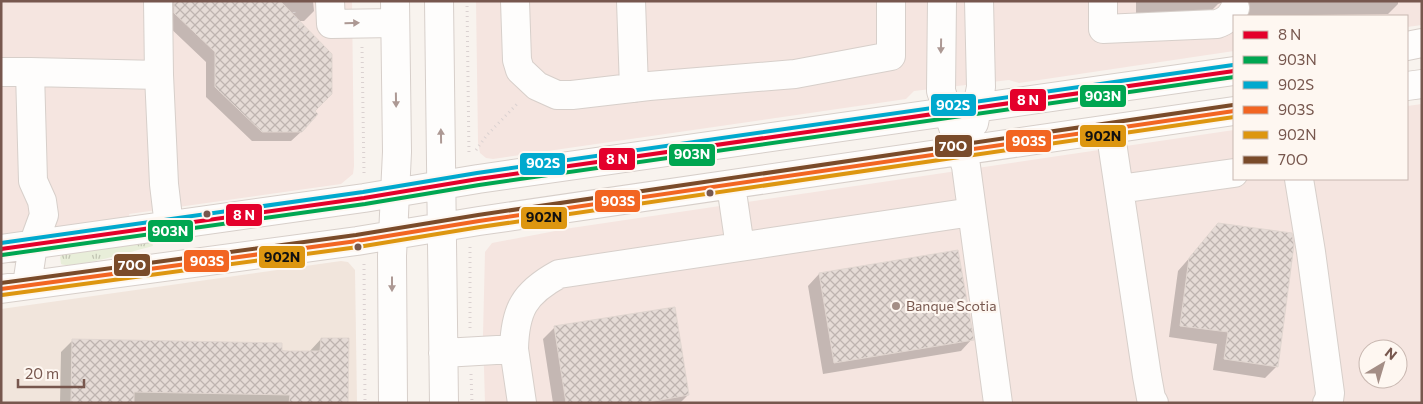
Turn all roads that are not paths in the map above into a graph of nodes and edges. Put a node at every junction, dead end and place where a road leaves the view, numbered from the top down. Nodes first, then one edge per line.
1 (158, 1) edge
2 (330, 1) edge
3 (439, 1) edge
4 (515, 1) edge
5 (631, 1) edge
6 (891, 1) edge
7 (942, 1) edge
8 (979, 1) edge
9 (1103, 1) edge
10 (1235, 8) dead end
11 (395, 12) edge
12 (1422, 43) edge
13 (1408, 46) edge
14 (1, 72) edge
15 (30, 72) junction
16 (1233, 72) edge
17 (159, 75) junction
18 (1422, 84) edge
19 (1408, 86) edge
20 (634, 88) junction
21 (977, 107) junction
22 (948, 111) junction
23 (1233, 111) edge
24 (1110, 129) junction
25 (966, 155) junction
26 (1233, 173) edge
27 (1299, 180) edge
28 (441, 185) junction
29 (732, 185) junction
30 (1119, 189) junction
31 (396, 193) junction
32 (972, 212) junction
33 (169, 226) junction
34 (442, 227) junction
35 (394, 235) junction
36 (33, 245) junction
37 (740, 247) junction
38 (1, 249) edge
39 (14, 287) edge
40 (514, 349) junction
41 (443, 353) junction
42 (393, 403) edge
43 (444, 403) edge
44 (522, 403) edge
45 (998, 403) edge
46 (1154, 403) edge
47 (1327, 403) edge

1 - 17 street
2 -> 11 street
28 -> 3 street
4 - 20 street
5 - 20 street
6 - 20 street
7 -> 22 street
8 - 21 street
9 - 10 street
11 -> 31 street
12 - 13 street
14 - 15 street
15 - 17 street
15 - 36 street
16 - 21 street
17 - 33 street
18 - 19 street
21 - 22 street
21 - 25 street
22 - 25 street
22 - 28 street
23 - 24 street
24 - 25 street
24 - 30 street
25 - 29 street
25 - 32 street
26 - 30 street
27 - 47 street
28 - 31 street
28 - 34 street
29 - 34 street
29 - 37 street
30 - 46 street
31 - 33 street
31 - 35 street
32 - 37 street
32 - 45 street
33 - 36 street
34 - 35 street
34 - 41 street
35 - 39 street
35 -> 42 street
36 - 38 street
36 - 39 street
37 - 40 street
40 - 41 street
40 - 44 street
41 - 43 street

